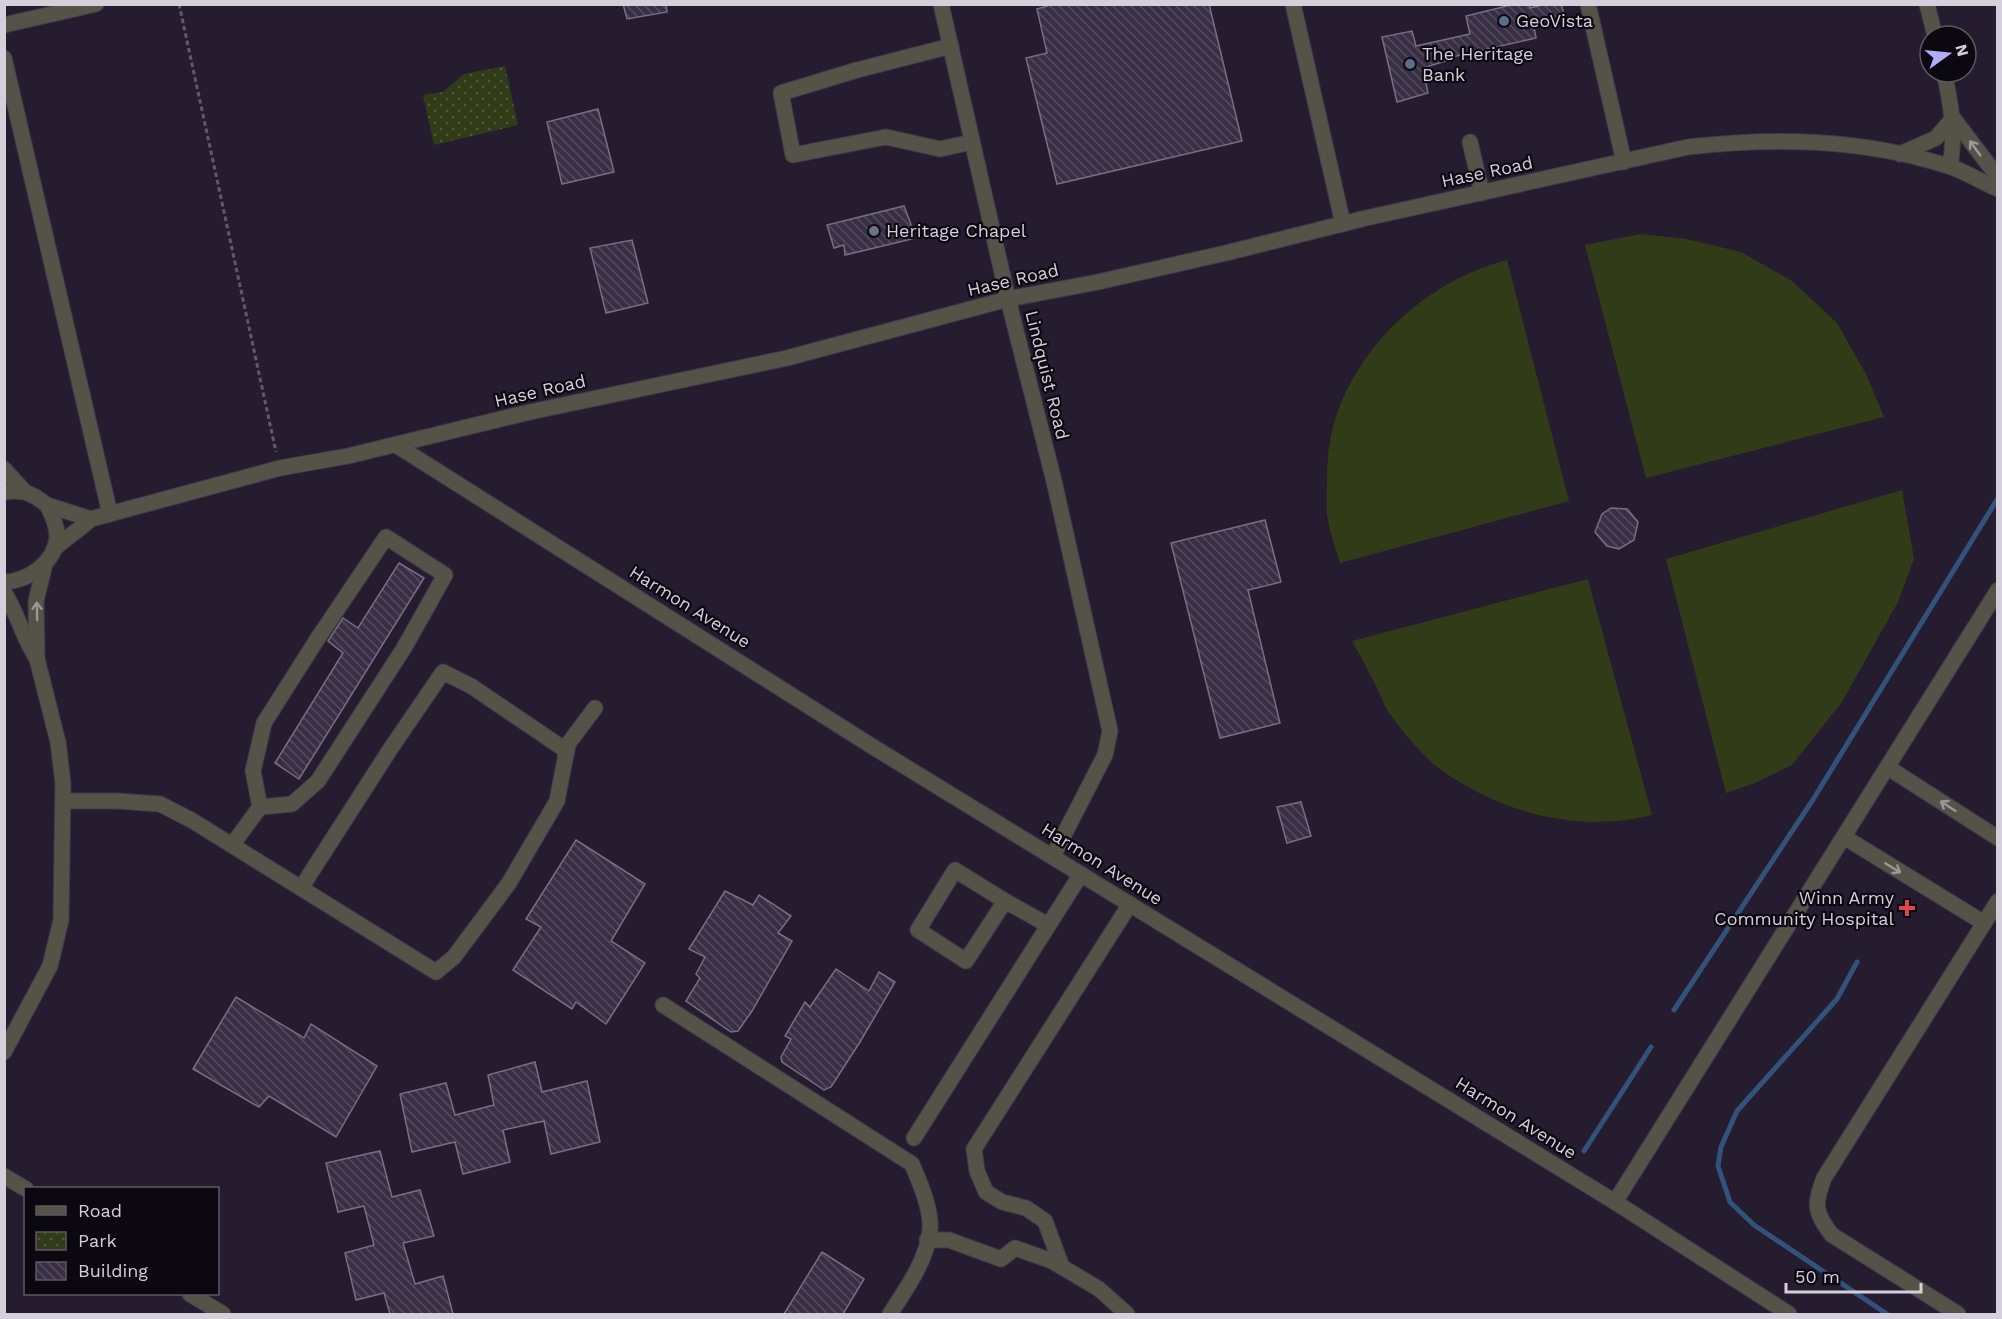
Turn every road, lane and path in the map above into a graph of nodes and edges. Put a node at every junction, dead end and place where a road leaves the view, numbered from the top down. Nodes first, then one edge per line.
1 (96, 4) edge
2 (179, 4) edge
3 (941, 4) edge
4 (1293, 4) edge
5 (1588, 4) edge
6 (1927, 4) edge
7 (1932, 24) edge
8 (4, 25) edge
9 (951, 46) junction
10 (4, 58) edge
11 (1946, 84) edge
12 (1953, 118) junction
13 (972, 142) junction
14 (1470, 142) dead end
15 (1900, 154) junction
16 (1624, 162) junction
17 (1950, 166) junction
18 (1998, 177) edge
19 (1998, 189) edge
20 (1482, 193) junction
21 (1343, 224) junction
22 (1008, 299) junction
23 (396, 445) junction
24 (280, 468) junction
25 (4, 469) edge
26 (4, 492) edge
27 (25, 492) junction
28 (47, 506) junction
29 (110, 514) junction
30 (91, 519) junction
31 (54, 550) junction
32 (45, 564) junction
33 (4, 582) edge
34 (1998, 590) edge
35 (4, 592) edge
36 (37, 659) junction
37 (595, 708) dead end
38 (567, 751) junction
39 (1887, 767) junction
40 (63, 801) junction
41 (260, 807) junction
42 (1844, 837) junction
43 (1998, 838) edge
44 (232, 845) junction
45 (1053, 856) junction
46 (1082, 874) junction
47 (301, 888) junction
48 (1005, 901) junction
49 (1998, 901) edge
50 (1130, 904) junction
51 (1983, 923) junction
52 (1048, 925) junction
53 (663, 1005) dead end
54 (4, 1052) edge
55 (914, 1138) dead end
56 (4, 1176) edge
57 (24, 1188) edge
58 (1615, 1202) junction
59 (927, 1240) junction
60 (1062, 1267) junction
61 (193, 1295) edge
62 (224, 1314) edge
63 (890, 1314) edge
64 (1127, 1314) edge
65 (1789, 1314) edge
66 (1958, 1314) edge

1 - 8 street
2 - 24 path
3 - 9 street, Lindquist Road
4 - 21 street
5 - 16 street
6 - 7 street
9 - 13 street, Lindquist Road
9 - 13 street
10 - 29 street
11 - 12 street
12 - 15 street
12 - 17 street
18 -> 12 street
13 - 22 street, Lindquist Road
14 - 20 street
15 - 16 street, Hase Road
15 - 17 street, Hase Road
16 - 20 street, Hase Road
17 - 19 street, Hase Road
20 - 21 street, Hase Road
21 - 22 street, Hase Road
22 - 23 street, Hase Road
22 - 45 street, Lindquist Road
23 - 24 street, Hase Road
23 - 45 street, Harmon Avenue
24 - 29 street, Hase Road
25 - 27 street
26 - 27 street
27 - 28 street
28 - 30 street
28 - 31 street
29 - 30 street, Hase Road
30 - 31 street
31 - 32 street
32 - 33 street
36 -> 32 street
34 - 39 street
35 - 36 street
36 - 40 street
37 - 38 street
38 - 47 street
38 - 47 street
39 - 42 street
43 -> 39 street
40 - 44 street
40 - 54 street
41 - 41 street
41 - 44 street
42 -> 51 street
42 - 58 street
44 - 47 street
45 - 46 street, Harmon Avenue
46 - 50 street, Harmon Avenue
46 - 52 street
48 - 48 street
48 - 52 street
49 - 51 street
50 - 58 street, Harmon Avenue
50 - 60 street
51 - 66 street
52 - 55 street
53 - 59 street
56 - 57 street
58 - 65 street, Harmon Avenue
59 - 60 street
59 - 63 street
60 - 64 street
61 - 62 street

